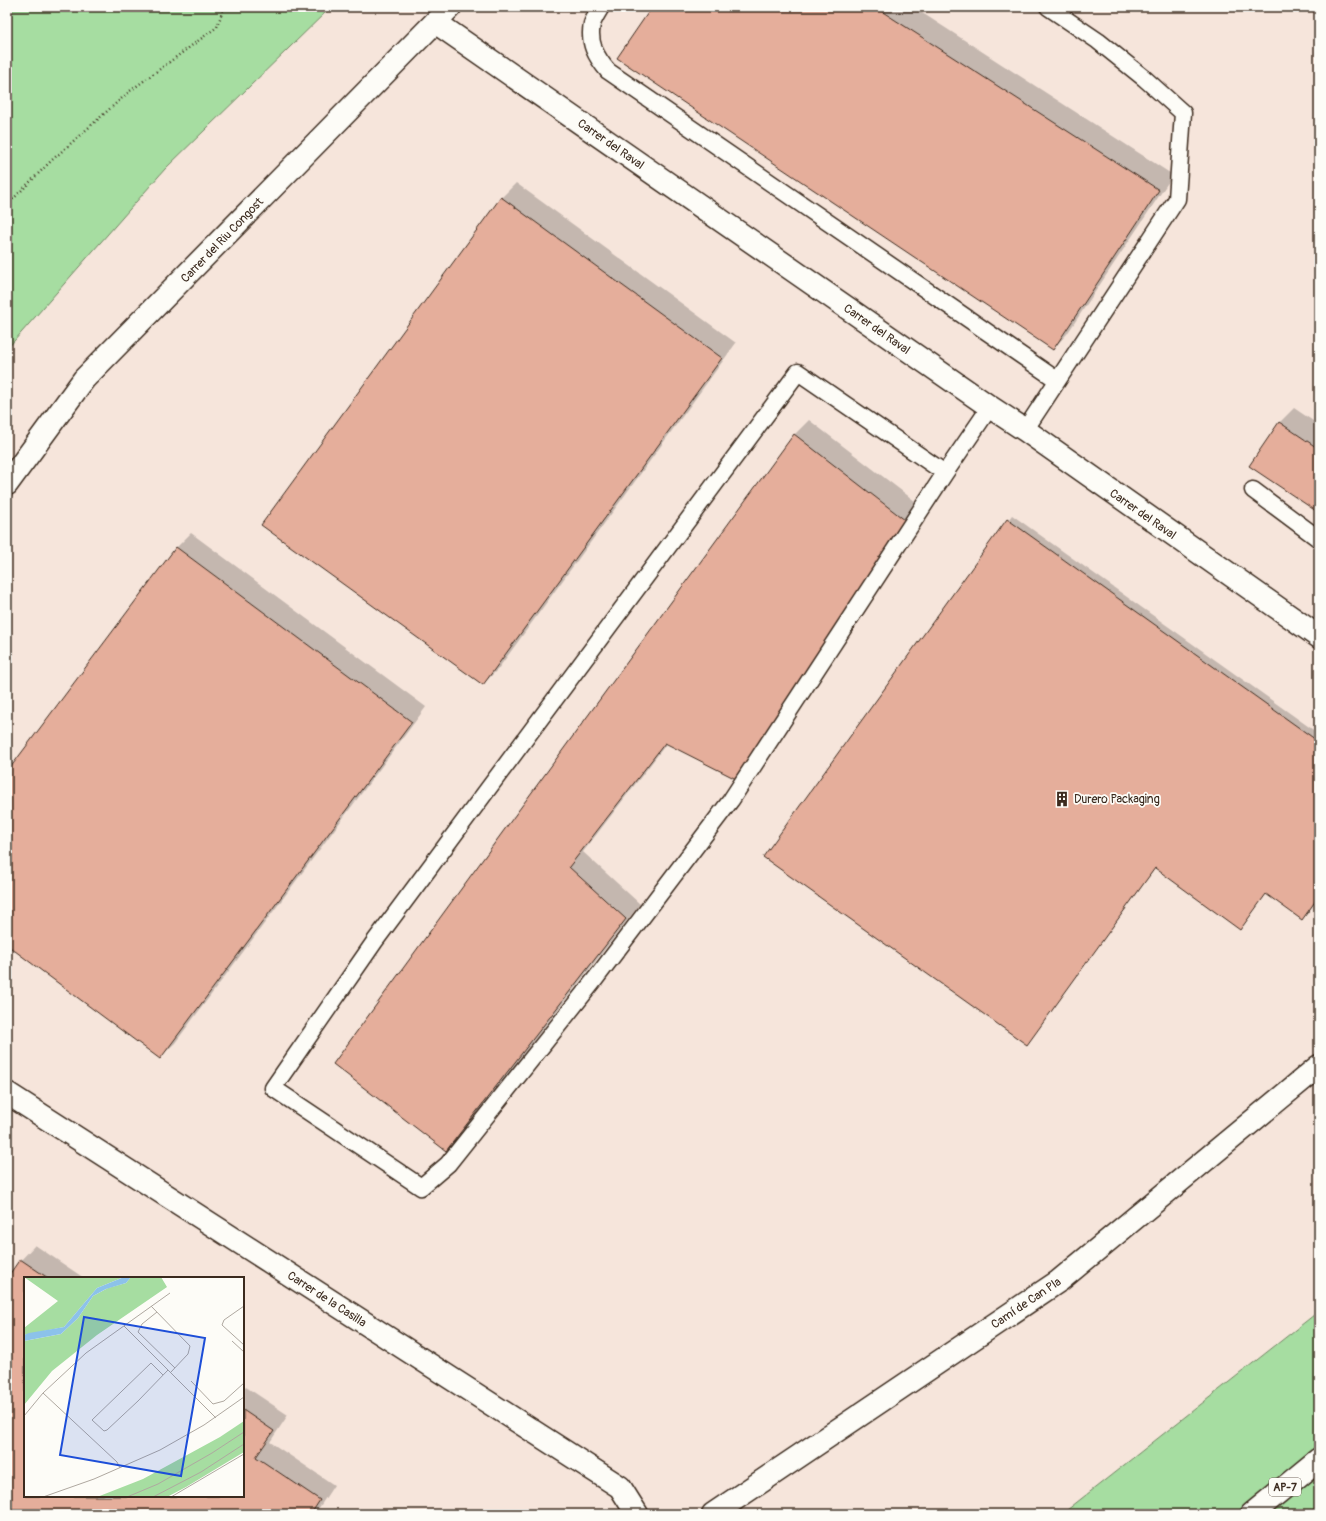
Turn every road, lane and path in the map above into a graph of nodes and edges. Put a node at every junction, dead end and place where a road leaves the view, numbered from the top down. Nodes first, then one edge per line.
1 (224, 7) edge
2 (601, 7) edge
3 (1048, 7) edge
4 (442, 15) edge
5 (7, 205) edge
6 (1057, 380) junction
7 (990, 407) junction
8 (1025, 430) junction
9 (945, 473) junction
10 (7, 484) edge
11 (1253, 490) dead end
12 (1319, 539) edge
13 (1319, 637) edge
14 (1319, 1066) edge
15 (7, 1093) edge
16 (1319, 1459) edge
17 (637, 1514) edge
18 (713, 1514) edge
19 (1252, 1514) edge

1 - 5 path
2 - 6 lane
3 - 6 lane
4 - 7 main road, Carrer del Raval
4 - 10 main road, Carrer del Riu Congost
6 - 8 lane
7 - 8 main road, Carrer del Raval
7 - 9 lane
8 - 13 main road, Carrer del Raval
9 - 9 lane
11 - 12 lane
14 - 18 main road, Camí de Can Pla
15 - 17 main road, Carrer de la Casilla
16 - 19 main road, AP-7

